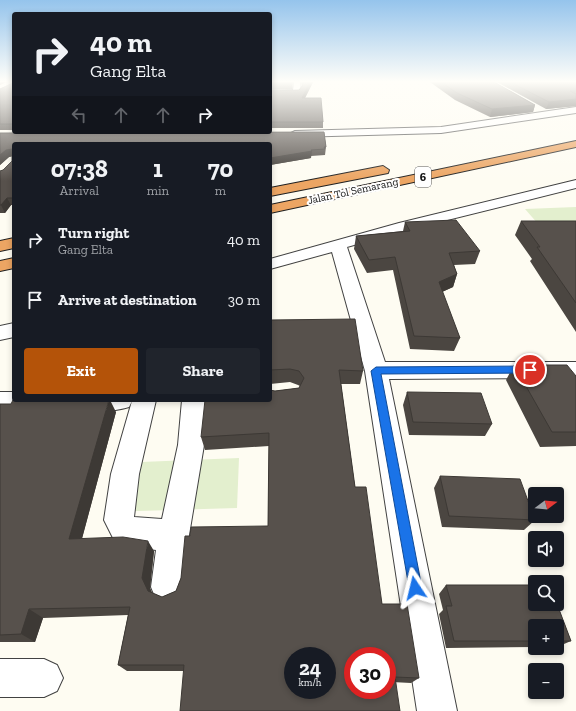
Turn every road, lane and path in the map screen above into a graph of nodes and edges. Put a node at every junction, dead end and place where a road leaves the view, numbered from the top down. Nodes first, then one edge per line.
1 (538, 115) edge
2 (284, 134) edge
3 (576, 144) edge
4 (394, 167) dead end
5 (576, 184) edge
6 (272, 192) edge
7 (272, 209) edge
8 (12, 243) edge
9 (338, 244) junction
10 (0, 246) edge
11 (12, 263) edge
12 (272, 263) edge
13 (0, 266) edge
14 (12, 330) edge
15 (0, 333) edge
16 (576, 370) edge
17 (376, 371) junction
18 (0, 402) edge
19 (12, 402) edge
20 (143, 402) edge
21 (194, 402) edge
22 (174, 535) junction
23 (168, 586) dead end
24 (0, 678) edge
25 (44, 678) dead end
26 (437, 711) edge

1 - 2 street
3 - 7 highway, Jalan Tol Semarang / 6
4 - 6 highway, Jalan Tol Semarang
5 - 9 street
8 - 10 highway
9 - 12 street
9 - 17 street
11 - 13 highway
14 - 15 street
16 - 17 street
17 - 26 street
18 - 19 street
20 - 22 street
21 - 22 street
22 - 23 street
24 - 25 street

